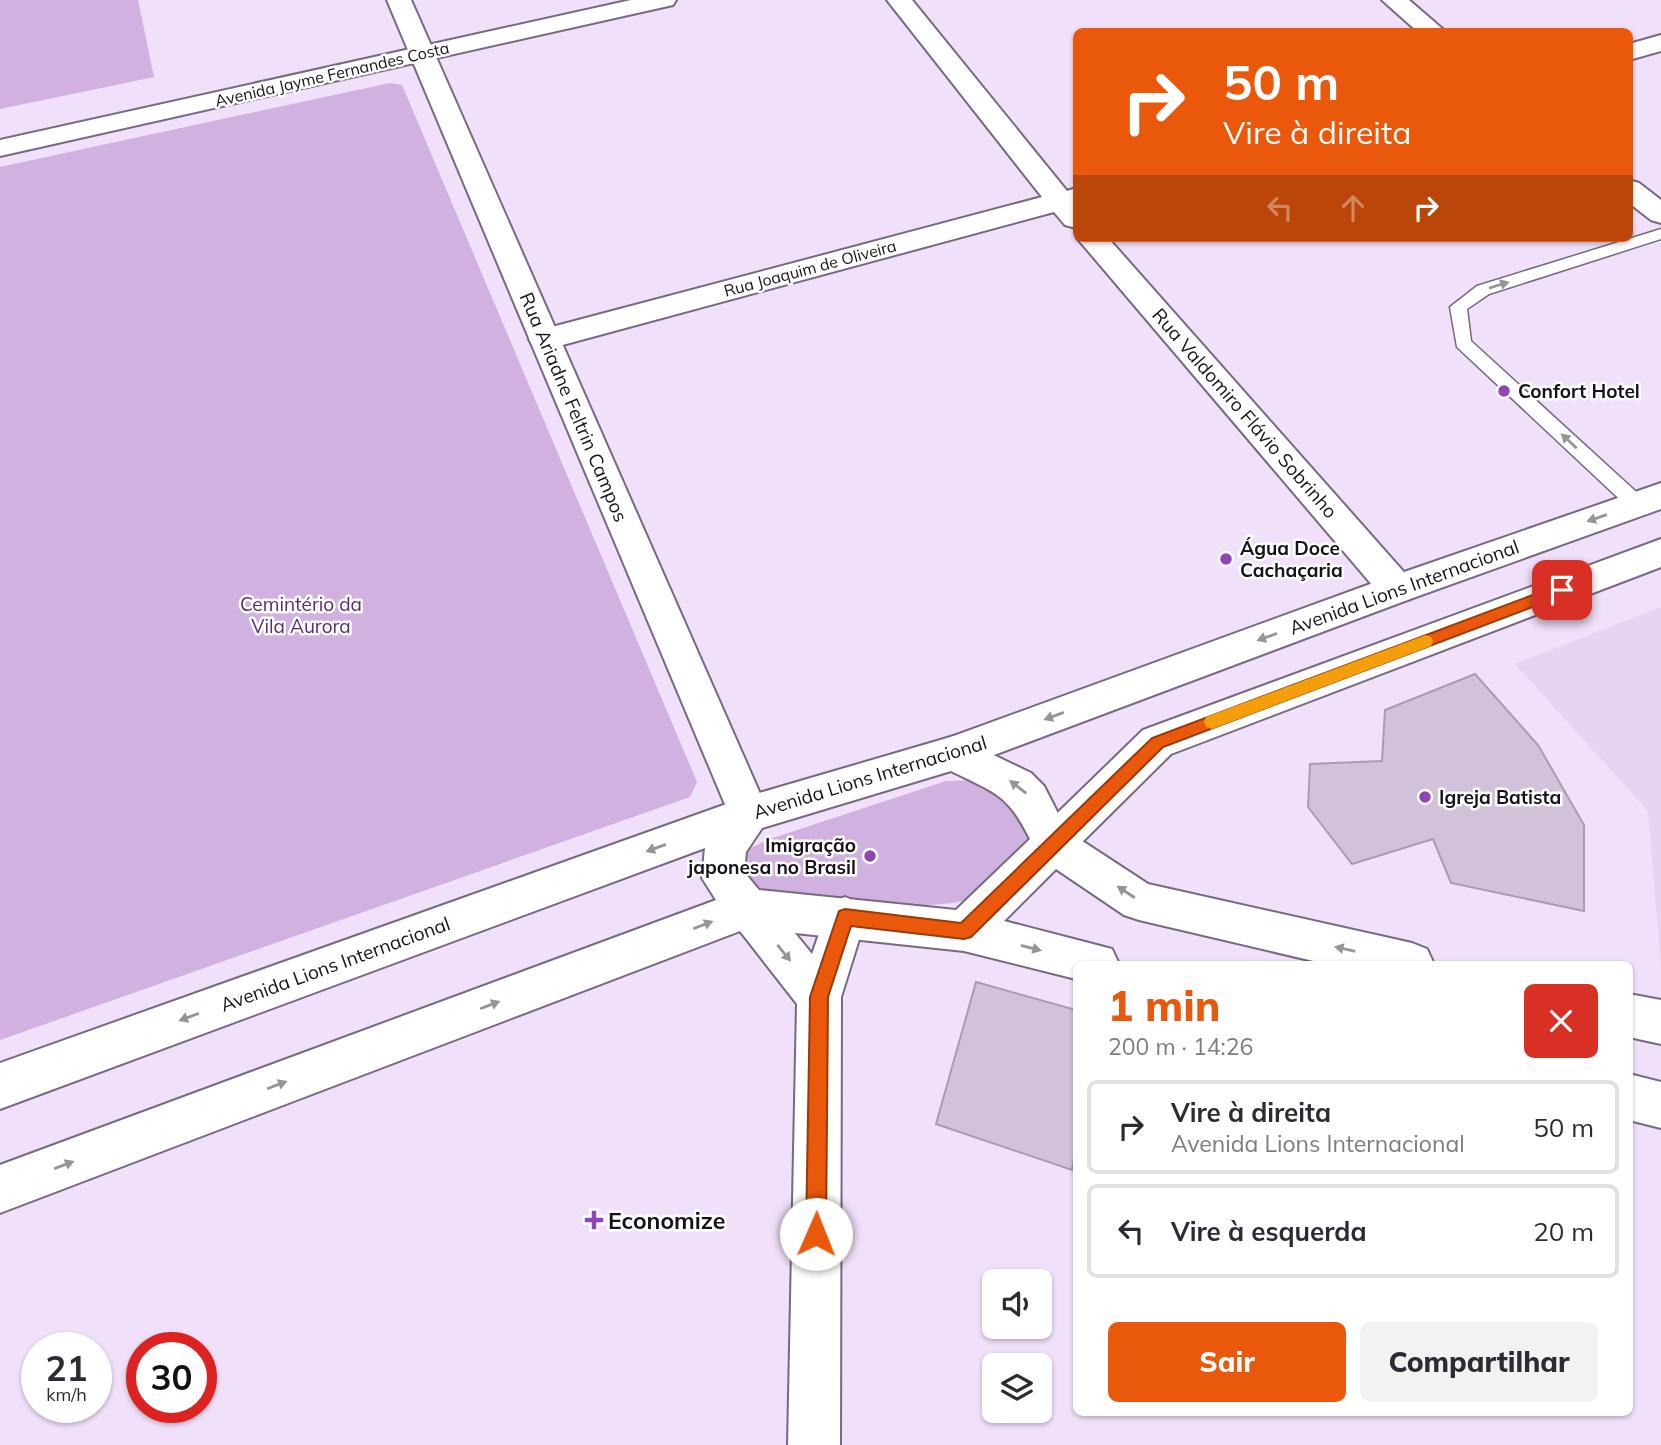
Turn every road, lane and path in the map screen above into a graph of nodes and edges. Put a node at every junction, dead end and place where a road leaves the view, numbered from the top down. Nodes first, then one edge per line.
1 (399, 0) edge
2 (664, 0) edge
3 (899, 0) edge
4 (1394, 0) edge
5 (1429, 28) edge
6 (1661, 43) edge
7 (1633, 51) edge
8 (422, 55) junction
9 (0, 148) edge
10 (1633, 192) edge
11 (1071, 206) edge
12 (1661, 214) edge
13 (1661, 234) edge
14 (1095, 242) edge
15 (544, 339) junction
16 (1649, 500) edge
17 (1661, 552) edge
18 (1397, 589) junction
19 (954, 753) junction
20 (749, 814) junction
21 (1053, 844) junction
22 (748, 908) junction
23 (845, 917) junction
24 (964, 931) junction
25 (1085, 961) edge
26 (1399, 961) edge
27 (819, 997) junction
28 (1633, 1016) edge
29 (1661, 1022) edge
30 (0, 1086) edge
31 (1633, 1098) edge
32 (1661, 1105) edge
33 (0, 1189) edge
34 (814, 1445) edge

1 - 8 main road, Rua Ariadne Feltrin Campos
2 - 8 main road, Avenida Jayme Fernandes Costa
3 - 11 main road
4 - 5 main road
6 - 7 main road
8 - 9 main road, Avenida Jayme Fernandes Costa
8 - 15 main road, Rua Ariadne Feltrin Campos
10 - 12 main road
11 - 15 main road, Rua Joaquim de Oliveira
16 -> 13 lane
14 - 18 main road, Rua Valdomiro Flávio Sobrinho
15 - 20 main road, Rua Ariadne Feltrin Campos
16 -> 18 main road, Avenida Lions Internacional
17 - 21 main road
18 -> 19 main road, Avenida Lions Internacional
19 - 20 main road, Avenida Lions Internacional
21 -> 19 main road
20 - 22 main road
20 -> 30 main road, Avenida Lions Internacional
21 - 24 main road
26 -> 21 main road
22 - 23 main road
22 -> 27 main road
33 -> 22 main road
23 - 24 main road
23 - 27 main road
24 -> 25 main road
27 - 34 main road
28 - 29 main road
31 - 32 main road

